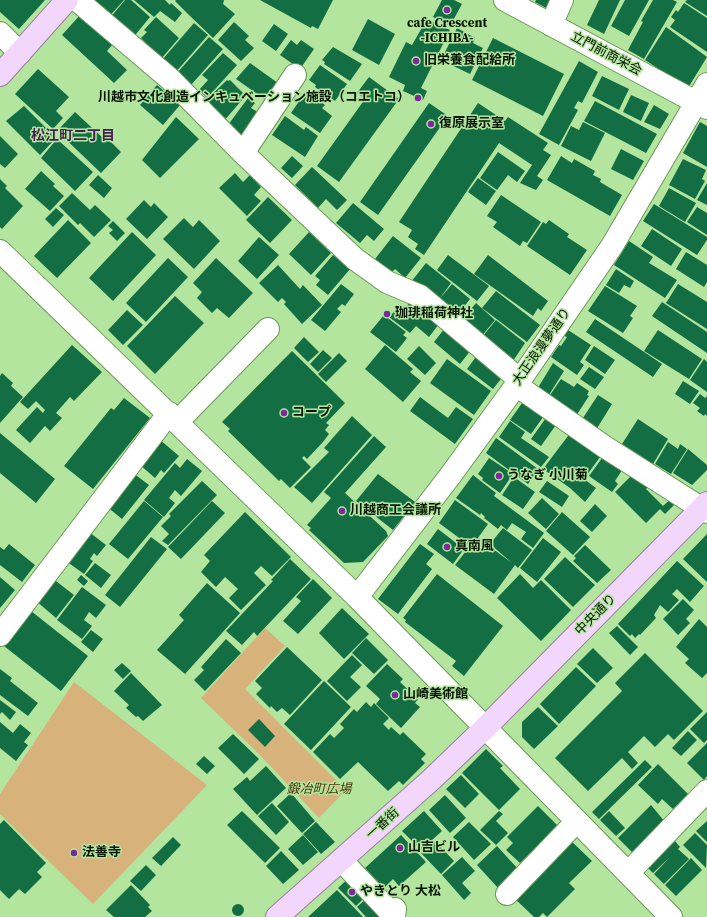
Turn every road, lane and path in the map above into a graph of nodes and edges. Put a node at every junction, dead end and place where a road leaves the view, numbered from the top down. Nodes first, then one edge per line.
1 (67, 0) edge
2 (77, 0) edge
3 (505, 0) edge
4 (562, 0) edge
5 (551, 25) junction
6 (0, 33) edge
7 (20, 53) junction
8 (0, 75) edge
9 (295, 75) dead end
10 (703, 98) edge
11 (243, 153) junction
12 (0, 251) edge
13 (268, 329) dead end
14 (518, 382) junction
15 (173, 418) junction
16 (705, 507) edge
17 (357, 596) junction
18 (0, 635) edge
19 (485, 728) junction
20 (707, 791) edge
21 (578, 821) junction
22 (342, 861) junction
23 (629, 872) junction
24 (507, 894) dead end
25 (395, 909) dead end
26 (278, 917) edge
27 (671, 917) edge

1 - 7 main road
2 - 11 street
3 - 5 street, 立門前商栄会
4 - 5 street
5 - 10 street, 立門前商栄会
6 - 7 street
7 - 8 main road
9 - 11 street
10 - 14 street, 大正浪漫夢通り
11 - 14 street
12 - 15 street
13 - 15 street
14 - 16 street
14 - 17 street, 大正浪漫夢通り
15 - 17 street
15 - 18 street
16 - 19 main road, 中央通り
17 - 19 street
19 - 21 street
19 - 22 main road, 一番街
20 - 23 street
21 - 23 street
21 - 24 street
22 - 25 street
22 - 26 main road, 一番街
23 - 27 street

